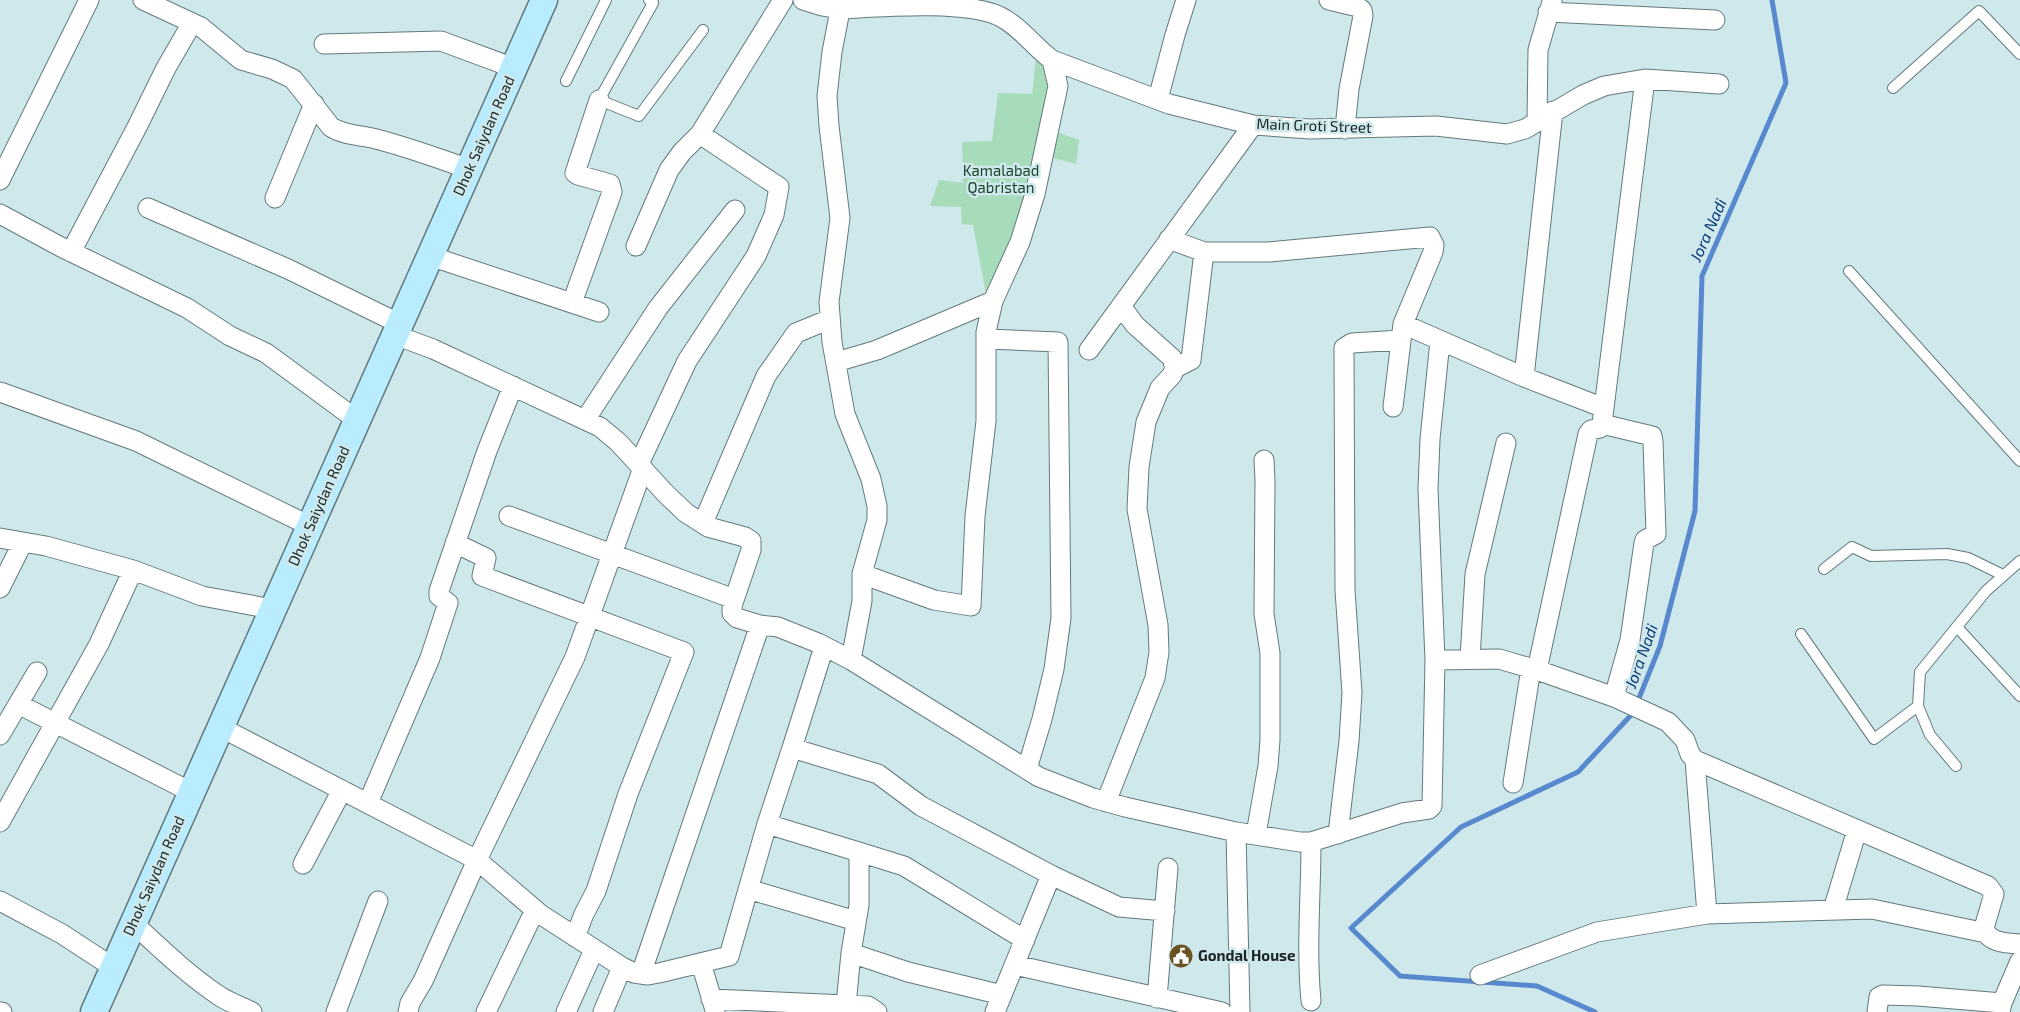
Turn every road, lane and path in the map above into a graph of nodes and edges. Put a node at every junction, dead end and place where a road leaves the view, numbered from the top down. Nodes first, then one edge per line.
1 (89, 0) edge
2 (544, 0) edge
3 (606, 0) edge
4 (649, 0) edge
5 (783, 0) edge
6 (804, 0) edge
7 (1186, 0) edge
8 (1329, 0) edge
9 (147, 1) edge
10 (841, 4) edge
11 (1550, 6) edge
12 (994, 7) edge
13 (1715, 20) dead end
14 (192, 23) junction
15 (703, 30) dead end
16 (324, 44) dead end
17 (2020, 54) edge
18 (1052, 60) junction
19 (514, 68) junction
20 (1645, 79) junction
21 (566, 81) dead end
22 (1719, 84) dead end
23 (1893, 88) dead end
24 (1158, 99) junction
25 (599, 100) junction
26 (314, 104) junction
27 (1545, 116) junction
28 (1253, 124) junction
29 (1345, 128) junction
30 (700, 134) junction
31 (468, 169) junction
32 (0, 180) edge
33 (275, 198) dead end
34 (148, 208) dead end
35 (735, 210) dead end
36 (0, 214) edge
37 (1169, 239) junction
38 (636, 246) dead end
39 (71, 252) junction
40 (1204, 252) junction
41 (430, 256) junction
42 (1849, 271) dead end
43 (993, 301) junction
44 (572, 303) junction
45 (1121, 306) junction
46 (600, 312) dead end
47 (830, 319) junction
48 (398, 329) junction
49 (1402, 332) junction
50 (986, 339) junction
51 (1440, 341) junction
52 (1088, 350) dead end
53 (836, 362) junction
54 (1175, 368) junction
55 (1524, 377) junction
56 (513, 386) junction
57 (0, 392) edge
58 (1393, 407) dead end
59 (1603, 416) junction
60 (357, 420) junction
61 (584, 420) junction
62 (1506, 443) dead end
63 (1264, 460) dead end
64 (2020, 461) edge
65 (641, 466) junction
66 (509, 516) dead end
67 (703, 524) junction
68 (310, 526) junction
69 (0, 533) edge
70 (22, 542) junction
71 (455, 543) junction
72 (612, 553) junction
73 (2019, 564) edge
74 (133, 570) junction
75 (1824, 570) dead end
76 (862, 574) junction
77 (2003, 576) junction
78 (0, 588) edge
79 (734, 599) junction
80 (272, 609) junction
81 (590, 615) junction
82 (760, 625) junction
83 (1957, 627) junction
84 (1801, 634) dead end
85 (824, 646) junction
86 (1470, 659) junction
87 (851, 660) junction
88 (1435, 660) junction
89 (1534, 669) junction
90 (37, 672) dead end
91 (2020, 696) edge
92 (1614, 697) junction
93 (18, 704) junction
94 (1918, 706) junction
95 (54, 723) junction
96 (220, 726) junction
97 (0, 735) edge
98 (792, 748) junction
99 (1695, 760) junction
100 (1956, 766) dead end
101 (1027, 769) junction
102 (1513, 783) dead end
103 (342, 790) junction
104 (191, 792) junction
105 (1106, 802) junction
106 (368, 804) junction
107 (0, 822) edge
108 (767, 824) junction
109 (1857, 830) junction
110 (1236, 832) junction
111 (1256, 834) junction
112 (1338, 834) junction
113 (1311, 842) junction
114 (859, 852) junction
115 (477, 860) junction
116 (302, 864) dead end
117 (1168, 868) dead end
118 (1051, 875) junction
119 (748, 889) junction
120 (0, 901) edge
121 (378, 901) dead end
122 (535, 910) junction
123 (1832, 910) junction
124 (1165, 911) junction
125 (1707, 914) junction
126 (856, 920) junction
127 (133, 923) junction
128 (1986, 933) junction
129 (575, 937) junction
130 (1025, 940) junction
131 (2020, 944) edge
132 (594, 950) junction
133 (851, 952) junction
134 (2020, 961) edge
135 (701, 963) junction
136 (1015, 965) junction
137 (622, 967) junction
138 (114, 968) junction
139 (641, 974) junction
140 (1480, 975) dead end
141 (1157, 998) junction
142 (1311, 1001) dead end
143 (999, 1003) edge
144 (713, 1005) edge
145 (846, 1005) junction
146 (2001, 1007) edge
147 (94, 1012) edge
148 (252, 1012) edge
149 (336, 1012) edge
150 (408, 1012) edge
151 (486, 1012) edge
152 (566, 1012) edge
153 (602, 1012) edge
154 (877, 1012) edge
155 (1222, 1012) edge
156 (1240, 1012) edge
157 (1877, 1012) edge

1 - 32 street
2 - 19 main road, Dhok Saiydan Road
3 - 21 lane
4 - 25 lane
5 - 30 street
6 - 10 street, Main Groti Street
7 - 24 street
8 - 29 street
9 - 14 street
10 - 12 street, Main Groti Street
10 - 47 street
11 - 13 street
11 - 27 street
12 - 18 street, Main Groti Street
14 - 26 street
14 - 39 street
15 - 25 lane
16 - 19 street
17 - 23 lane
18 - 24 street, Main Groti Street
18 - 43 street
19 - 31 main road, Dhok Saiydan Road
20 - 22 street, Main Groti Street
20 - 27 street, Main Groti Street
20 - 59 street
24 - 28 street, Main Groti Street
25 - 44 street
26 - 31 street
26 - 33 street
27 - 29 street, Main Groti Street
27 - 55 street
28 - 29 street, Main Groti Street
28 - 37 street
30 - 38 street
30 - 65 street
31 - 41 main road, Dhok Saiydan Road
34 - 48 street
35 - 61 street
36 - 39 street
37 - 40 street
37 - 45 street
39 - 60 street
40 - 49 street
40 - 54 street
41 - 44 street
41 - 48 main road, Dhok Saiydan Road
42 - 64 lane
43 - 50 street
43 - 53 street
44 - 46 street
45 - 52 street
45 - 54 street
47 - 53 street
47 - 67 street
48 - 56 street
48 - 60 main road, Dhok Saiydan Road
49 - 51 street
49 - 58 street
49 - 112 street
50 - 76 street
50 - 101 street
51 - 55 street
51 - 88 street
53 - 76 street
54 - 105 street
55 - 59 street
56 - 61 street
56 - 71 street
57 - 68 street
59 - 89 street
59 - 92 street
60 - 68 main road, Dhok Saiydan Road
61 - 65 street
62 - 86 street
63 - 111 street
65 - 67 street
65 - 72 street
66 - 72 street
67 - 79 street
68 - 80 main road, Dhok Saiydan Road
69 - 70 street
70 - 74 street
70 - 78 street
71 - 81 street
71 - 106 street
72 - 79 street
72 - 81 street
73 - 77 lane
74 - 80 street
74 - 95 street
75 - 77 lane
76 - 87 street
77 - 83 lane
79 - 82 street
80 - 96 main road, Dhok Saiydan Road
81 - 115 street
81 - 129 street
82 - 85 street
82 - 139 street
83 - 91 lane
83 - 94 lane
84 - 94 lane
85 - 87 street
85 - 98 street
86 - 88 street
86 - 89 street
87 - 101 street
88 - 112 street
89 - 92 street
89 - 102 street
90 - 93 street
92 - 99 street
93 - 95 street
93 - 97 street
94 - 100 lane
95 - 104 street
95 - 107 street
96 - 103 street
96 - 104 main road, Dhok Saiydan Road
98 - 108 street
98 - 118 street
99 - 109 street
99 - 125 street
101 - 105 street
103 - 106 street
103 - 116 street
104 - 127 main road, Dhok Saiydan Road
105 - 110 street
106 - 115 street
108 - 114 street
108 - 119 street
109 - 123 street
109 - 128 street
110 - 111 street
110 - 156 street
111 - 113 street
112 - 113 street
113 - 142 street
114 - 126 street
114 - 130 street
115 - 122 street
115 - 150 street
117 - 124 street
118 - 124 street
118 - 130 street
119 - 126 street
119 - 135 street
120 - 138 street
121 - 149 street
122 - 129 street
122 - 151 street
123 - 125 street
123 - 128 street
124 - 141 street
125 - 140 street
126 - 133 street
127 - 138 main road, Dhok Saiydan Road
127 - 148 street
128 - 131 street
129 - 132 street
130 - 136 street
132 - 137 street
132 - 152 street
133 - 143 street
133 - 145 street
134 - 146 street
135 - 139 street
135 - 144 street
136 - 141 street
136 - 143 street
137 - 139 street
137 - 153 street
138 - 147 main road, Dhok Saiydan Road
141 - 155 street
144 - 145 street
145 - 154 street
146 - 157 street

